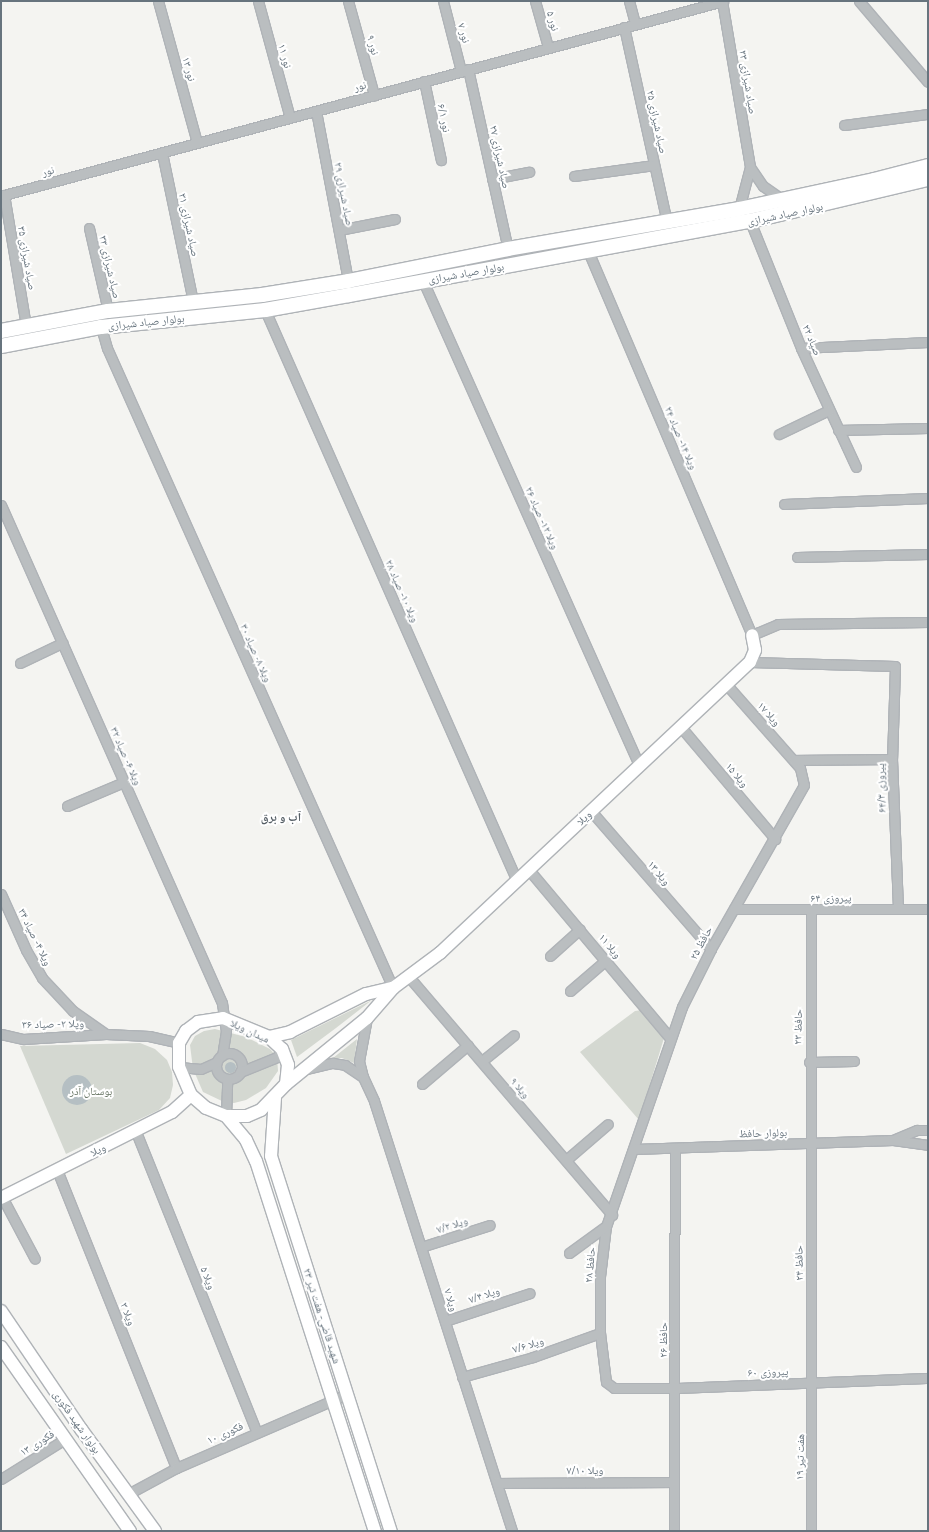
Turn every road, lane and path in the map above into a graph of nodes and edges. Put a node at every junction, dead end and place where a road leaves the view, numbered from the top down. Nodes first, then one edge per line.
1 (158, 1) edge
2 (258, 1) edge
3 (348, 1) edge
4 (443, 1) edge
5 (535, 1) edge
6 (629, 1) edge
7 (723, 1) edge
8 (859, 1) edge
9 (635, 24) junction
10 (624, 27) junction
11 (548, 47) junction
12 (465, 70) junction
13 (424, 81) junction
14 (928, 82) edge
15 (374, 95) junction
16 (316, 111) junction
17 (928, 114) edge
18 (290, 118) junction
19 (844, 125) dead end
20 (197, 143) junction
21 (162, 153) junction
22 (441, 160) dead end
23 (654, 164) junction
24 (928, 166) edge
25 (750, 167) junction
26 (528, 172) dead end
27 (574, 176) dead end
28 (492, 179) junction
29 (928, 180) edge
30 (4, 195) joint
31 (783, 200) junction
32 (739, 209) junction
33 (395, 219) dead end
34 (750, 221) junction
35 (667, 223) junction
36 (89, 228) dead end
37 (338, 230) junction
38 (508, 249) junction
39 (588, 251) junction
40 (401, 270) junction
41 (348, 281) junction
42 (423, 281) junction
43 (405, 285) junction
44 (193, 301) junction
45 (264, 310) junction
46 (108, 311) junction
47 (26, 326) junction
48 (101, 327) junction
49 (1, 331) edge
50 (928, 342) edge
51 (1, 346) edge
52 (801, 348) junction
53 (829, 410) junction
54 (928, 428) edge
55 (838, 430) junction
56 (779, 434) dead end
57 (856, 467) dead end
58 (928, 498) edge
59 (784, 504) dead end
60 (1, 505) edge
61 (928, 554) edge
62 (797, 557) dead end
63 (928, 622) edge
64 (752, 635) junction
65 (62, 643) junction
66 (750, 662) junction
67 (20, 663) dead end
68 (726, 684) junction
69 (680, 726) junction
70 (892, 759) junction
71 (794, 760) junction
72 (639, 765) junction
73 (124, 782) junction
74 (68, 806) dead end
75 (591, 811) junction
76 (775, 839) junction
77 (529, 870) junction
78 (517, 881) junction
79 (1, 894) edge
80 (734, 909) junction
81 (898, 909) junction
82 (928, 909) edge
83 (811, 910) junction
84 (580, 930) junction
85 (711, 949) junction
86 (550, 956) dead end
87 (606, 960) junction
88 (409, 977) junction
89 (393, 988) junction
90 (570, 991) dead end
91 (223, 1018) junction
92 (367, 1018) junction
93 (1, 1034) edge
94 (106, 1034) junction
95 (514, 1035) dead end
96 (269, 1037) junction
97 (670, 1038) junction
98 (179, 1042) junction
99 (468, 1044) junction
100 (282, 1048) junction
101 (220, 1059) junction
102 (854, 1061) dead end
103 (482, 1062) junction
104 (810, 1062) junction
105 (179, 1067) junction
106 (303, 1070) junction
107 (240, 1072) junction
108 (363, 1078) junction
109 (227, 1079) junction
110 (286, 1084) junction
111 (422, 1084) dead end
112 (191, 1095) junction
113 (274, 1098) junction
114 (226, 1116) junction
115 (608, 1124) dead end
116 (928, 1130) edge
117 (136, 1132) junction
118 (893, 1140) junction
119 (809, 1144) junction
120 (928, 1145) edge
121 (675, 1148) junction
122 (634, 1149) junction
123 (566, 1160) junction
124 (57, 1170) junction
125 (2, 1197) edge
126 (612, 1215) junction
127 (490, 1225) dead end
128 (606, 1226) junction
129 (421, 1247) junction
130 (569, 1253) dead end
131 (35, 1259) dead end
132 (530, 1293) dead end
133 (1, 1311) edge
134 (445, 1321) junction
135 (600, 1333) junction
136 (1, 1346) edge
137 (462, 1377) junction
138 (928, 1378) edge
139 (813, 1382) junction
140 (610, 1386) joint
141 (675, 1388) junction
142 (347, 1394) junction
143 (334, 1400) junction
144 (257, 1433) junction
145 (65, 1439) junction
146 (176, 1468) junction
147 (1, 1479) edge
148 (674, 1482) junction
149 (497, 1483) junction
150 (128, 1494) junction
151 (130, 1531) edge
152 (155, 1531) edge
153 (375, 1531) edge
154 (391, 1531) edge
155 (512, 1531) edge
156 (674, 1531) edge
157 (811, 1531) edge

1 - 20 street, نور ۱۳
2 - 18 street, نور ۱۱
3 - 15 street, نور ۹
4 - 12 street, نور ۷
5 - 11 street, نور ۵
6 - 9 street
7 - 9 street, نور
7 - 25 street, صیاد شیرازی ۲۳
8 - 14 street
9 - 10 street, نور
10 - 11 street, نور
10 - 23 street, صیاد شیرازی ۲۵
11 - 12 street, نور
12 - 13 street, نور
12 - 28 street, صیاد شیرازی ۲۷
13 - 15 street, نور
13 - 22 street, نور ۶/۱
15 - 16 street, نور
16 - 18 street, نور
16 - 37 street, صیاد شیرازی ۲۹
17 - 19 street
18 - 20 street, نور
20 - 21 street, نور
21 - 30 street, نور
21 - 44 street, صیاد شیرازی ۳۱
23 - 27 street
23 - 35 street, صیاد شیرازی ۲۵
24 - 31 main road, بولوار صیاد شیرازی
25 - 31 street
25 - 32 street
26 - 28 street
28 - 38 street, صیاد شیرازی ۲۷
29 - 34 main road, بولوار صیاد شیرازی
30 - 47 street, صیاد شیرازی ۳۵
31 - 32 main road, بولوار صیاد شیرازی
32 - 35 main road, بولوار صیاد شیرازی
33 - 37 street
34 - 39 main road, بولوار صیاد شیرازی
34 - 52 street, صیاد ۲۲
35 - 38 main road, بولوار صیاد شیرازی
36 - 46 street, صیاد شیرازی ۳۳
37 - 41 street, صیاد شیرازی ۲۹
38 - 40 main road, بولوار صیاد شیرازی
39 - 42 main road, بولوار صیاد شیرازی
39 - 64 street, ویلا ۱۴ - صیاد ۲۴
40 - 41 main road, بولوار صیاد شیرازی
40 - 43 main road
41 - 44 main road, بولوار صیاد شیرازی
42 - 43 main road, بولوار صیاد شیرازی
42 - 72 street, ویلا ۱۲ - صیاد ۲۶
43 - 45 main road, بولوار صیاد شیرازی
44 - 46 main road, بولوار صیاد شیرازی
45 - 48 main road, بولوار صیاد شیرازی
45 - 78 street, ویلا ۱۰ - صیاد ۲۸
46 - 47 main road, بولوار صیاد شیرازی
47 - 49 main road, بولوار صیاد شیرازی
48 - 51 main road, بولوار صیاد شیرازی
48 - 89 street, ویلا ۸ - صیاد ۳۰
50 - 52 street
52 - 53 street, صیاد ۲۲
53 - 55 street, صیاد ۲۲
53 - 56 street
54 - 55 street
55 - 57 street, صیاد ۲۲
58 - 59 street
60 - 65 street, ویلا ۶ - صیاد ۳۲
61 - 62 street
63 - 64 street
64 - 66 street
65 - 67 street
65 - 73 street, ویلا ۶ - صیاد ۳۲
66 - 68 street, ویلا
66 - 70 street, پیروزی ۶۴/۳
68 - 69 street, ویلا
68 - 71 street, ویلا ۱۷
69 - 72 street, ویلا
69 - 76 street, ویلا ۱۵
70 - 71 street
70 - 81 street, پیروزی ۶۴/۳
71 - 76 street, حافظ ۲۵
72 - 75 street, ویلا
73 - 74 street
73 - 91 street, ویلا ۶ - صیاد ۳۲
75 - 77 street, ویلا
75 - 85 street, ویلا ۱۳
76 - 80 street, حافظ ۲۵
77 - 78 street, ویلا
77 - 84 street, ویلا ۱۱
78 - 88 street, ویلا
79 - 94 street, ویلا ۴ - صیاد ۳۴
80 - 83 street, پیروزی ۶۴
80 - 85 street, حافظ ۲۵
81 - 82 street, پیروزی ۶۴
81 - 83 street, پیروزی ۶۴
83 - 104 street, حافظ ۲۳
84 - 86 street
84 - 87 street, ویلا ۱۱
85 - 97 street, حافظ ۲۵
87 - 90 street
87 - 97 street, ویلا ۱۱
88 - 89 street, ویلا
88 - 99 street, ویلا ۹
89 - 92 street, ویلا
89 - 96 street, ویلا
91 - 96 street, میدان ویلا
91 - 98 street, میدان ویلا
91 - 101 street, ویلا ۶ - صیاد ۳۲
92 - 106 street, ویلا
92 - 108 street
93 - 94 street, ویلا ۲ - صیاد ۳۶
94 - 98 street, ویلا ۲ - صیاد ۳۶
95 - 103 street
96 - 100 street, میدان ویلا
97 - 122 street, حافظ ۲۵
98 - 105 street
99 - 103 street, ویلا ۹
99 - 111 street
100 - 107 street
100 - 110 street, میدان ویلا
101 - 105 street
101 - 107 street
101 - 109 street
102 - 104 street
103 - 123 street, ویلا ۹
104 - 119 street, حافظ ۲۳
105 - 112 street
106 - 108 street
106 - 110 street, ویلا
107 - 109 street
108 - 129 street, ویلا ۷
109 - 114 street
110 - 113 street
112 - 114 street
112 - 117 street, ویلا
113 - 114 street
113 - 142 street, شهید قاضی - هفت تیر ۲۳
114 - 143 street, شهید قاضی - هفت تیر ۲۳
115 - 123 street
116 - 118 street
117 - 124 street, ویلا
117 - 144 street, ویلا ۵
118 - 119 street, بولوار حافظ
118 - 120 street
119 - 121 street, بولوار حافظ
119 - 139 street, حافظ ۲۴
121 - 122 street, بولوار حافظ
121 - 141 street, حافظ ۲۶
122 - 126 street, حافظ ۲۸
123 - 126 street, ویلا ۹
124 - 125 street, ویلا
124 - 146 street, ویلا ۳
125 - 131 street
126 - 128 street, حافظ ۲۸
127 - 129 street, ویلا ۷/۲
128 - 130 street
128 - 135 street, حافظ ۲۸
129 - 134 street, ویلا ۷
132 - 134 street, ویلا ۷/۴
133 - 150 street, بولوار شهید فکوری
134 - 137 street, ویلا ۷
135 - 137 street, ویلا ۷/۶
135 - 140 street, حافظ ۲۸
136 - 145 street, بولوار شهید فکوری
137 - 149 street, ویلا ۷
138 - 139 street, پیروزی ۶۰
139 - 141 street, پیروزی ۶۰
139 - 157 street, هفت تیر ۱۹
140 - 141 street, پیروزی ۶۰
141 - 148 street, حافظ ۲۶
142 - 143 street, فکوری ۱۰
142 - 154 street, شهید قاضی - هفت تیر ۲۳
143 - 144 street, فکوری ۱۰
143 - 153 street, شهید قاضی - هفت تیر ۲۳
144 - 146 street, فکوری ۱۰
145 - 147 street, فکوری ۱۳
145 - 151 street, بولوار شهید فکوری
146 - 150 street, فکوری ۱۰
148 - 149 street, ویلا ۷/۱۰
148 - 156 street, حافظ ۲۶
149 - 155 street, ویلا ۷
150 - 152 street, بولوار شهید فکوری

